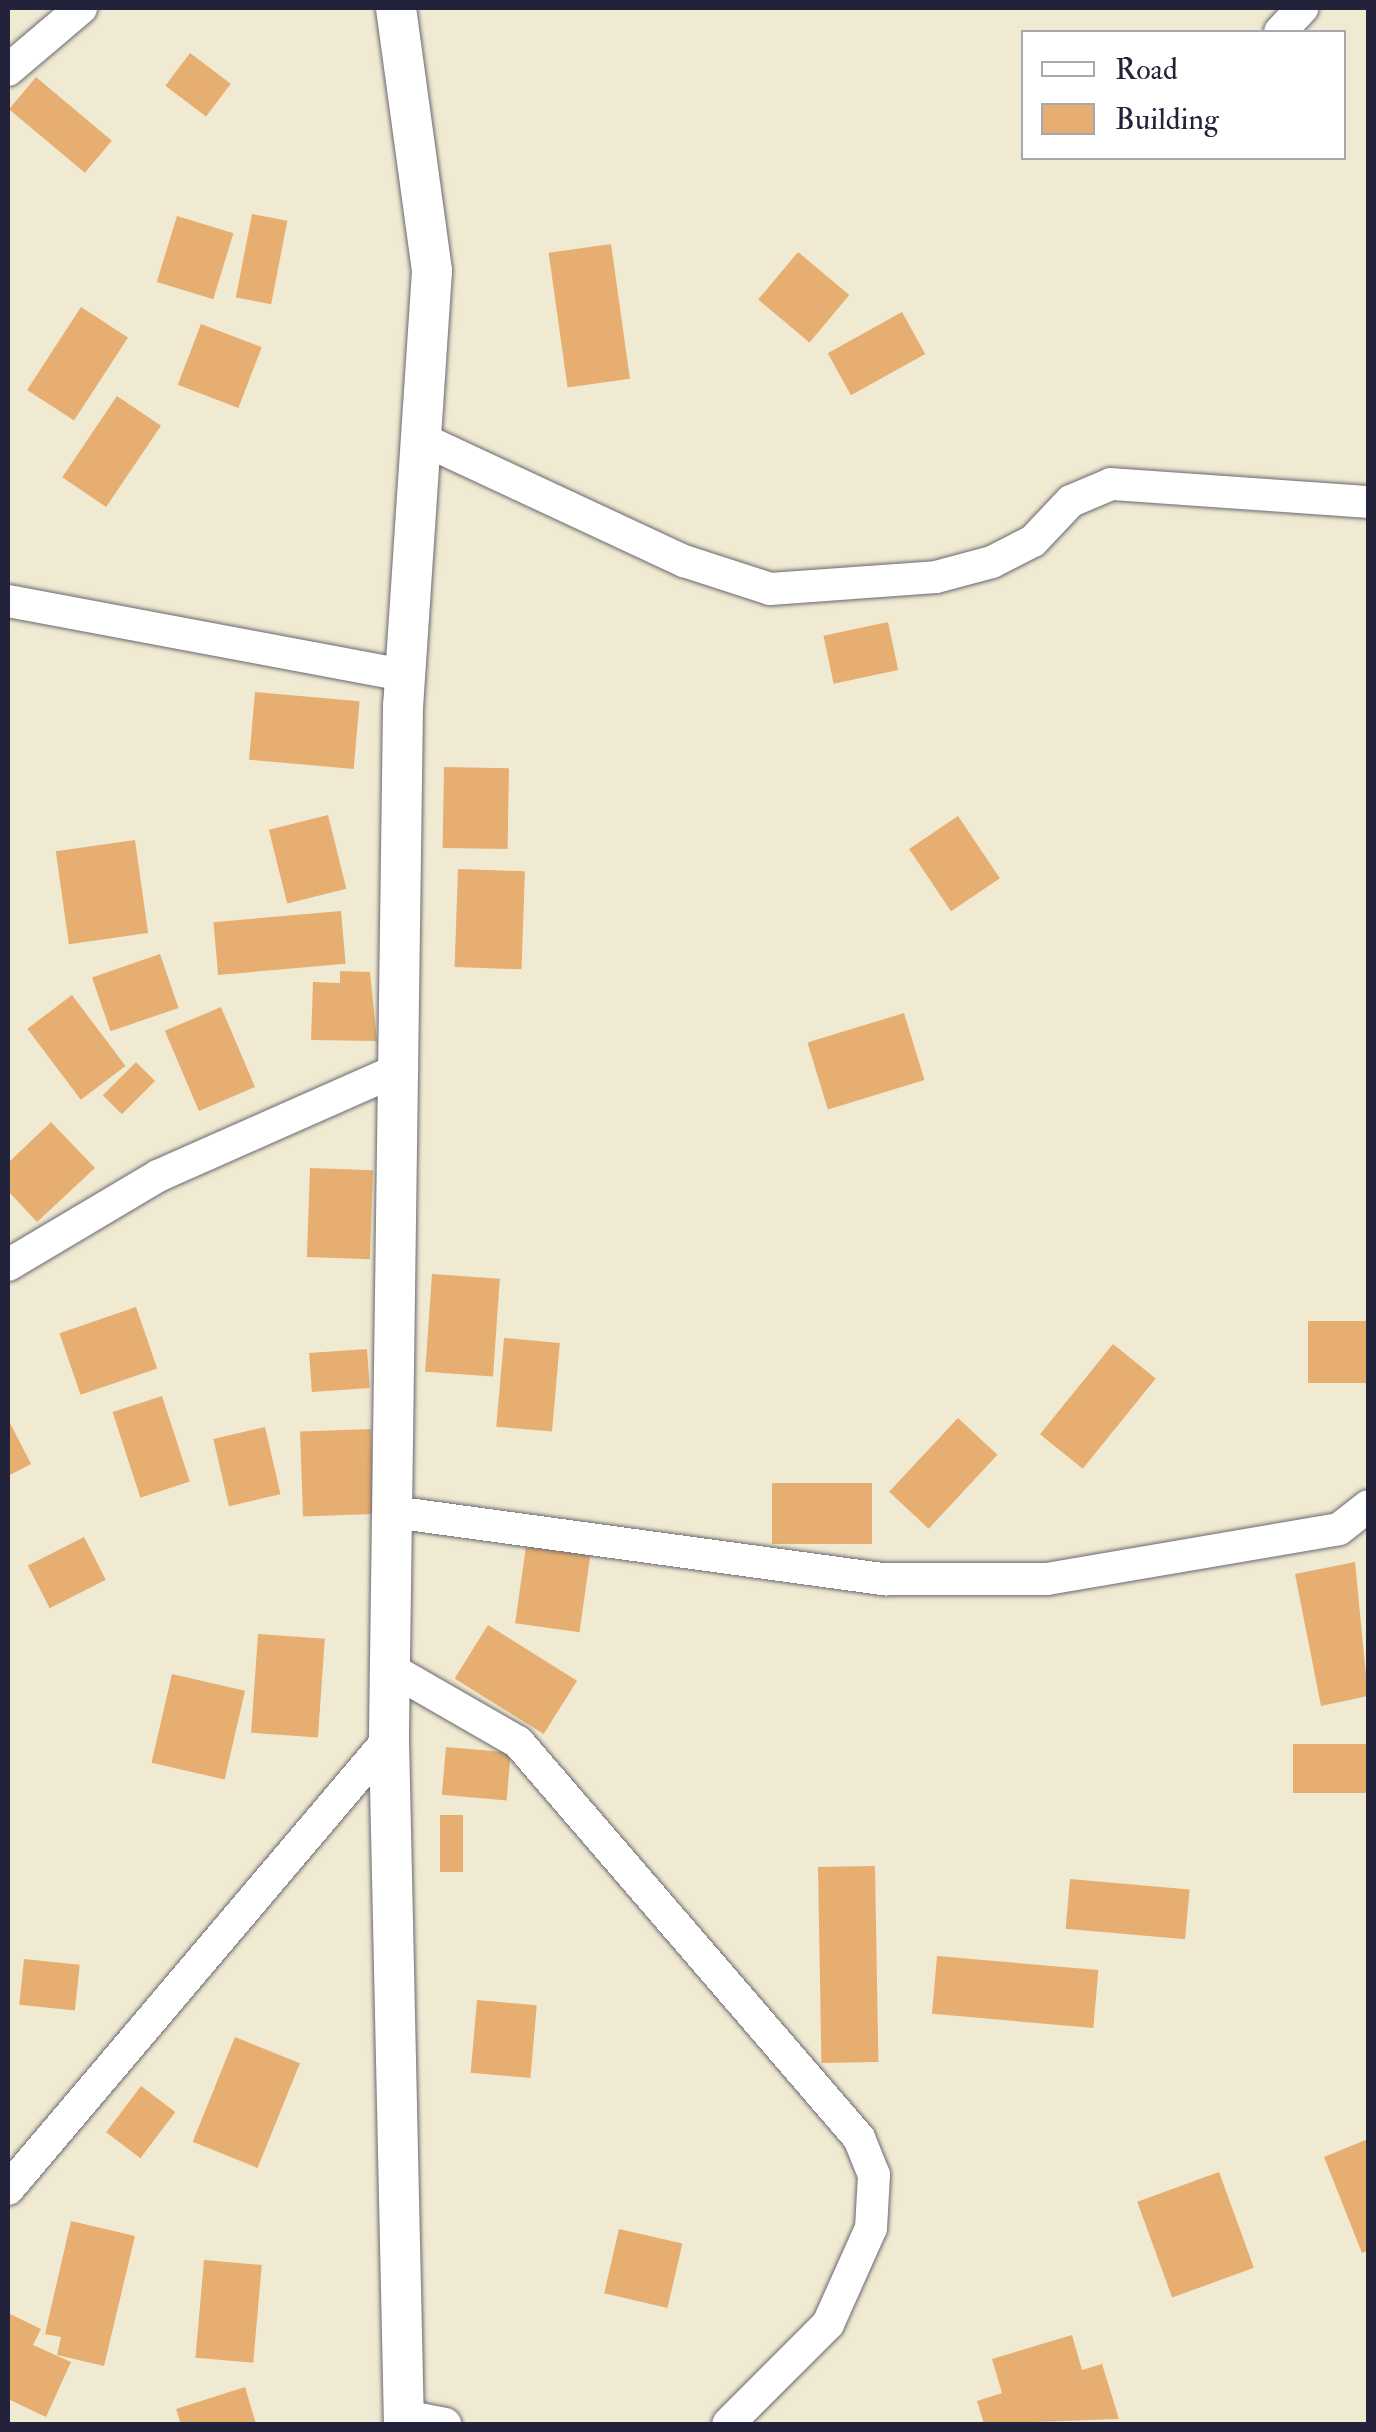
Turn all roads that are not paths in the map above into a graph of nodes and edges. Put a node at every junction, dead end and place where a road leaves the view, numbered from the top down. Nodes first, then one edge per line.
1 (82, 8) edge
2 (396, 8) edge
3 (1302, 8) edge
4 (1282, 30) edge
5 (8, 70) edge
6 (424, 440) junction
7 (1368, 502) edge
8 (8, 600) edge
9 (406, 676) junction
10 (402, 1068) junction
11 (8, 1265) edge
12 (1368, 1506) edge
13 (393, 1512) junction
14 (391, 1669) junction
15 (389, 1739) junction
16 (8, 2189) edge
17 (404, 2420) edge
18 (445, 2424) edge
19 (728, 2424) edge

1 - 5 street
2 - 6 street
3 - 4 street
6 - 7 street
6 - 9 street
8 - 9 street
9 - 10 street
10 - 11 street
10 - 13 street
12 - 13 street
13 - 14 street
14 - 15 street
14 - 19 street
15 - 16 street
15 - 17 street
17 - 18 street

